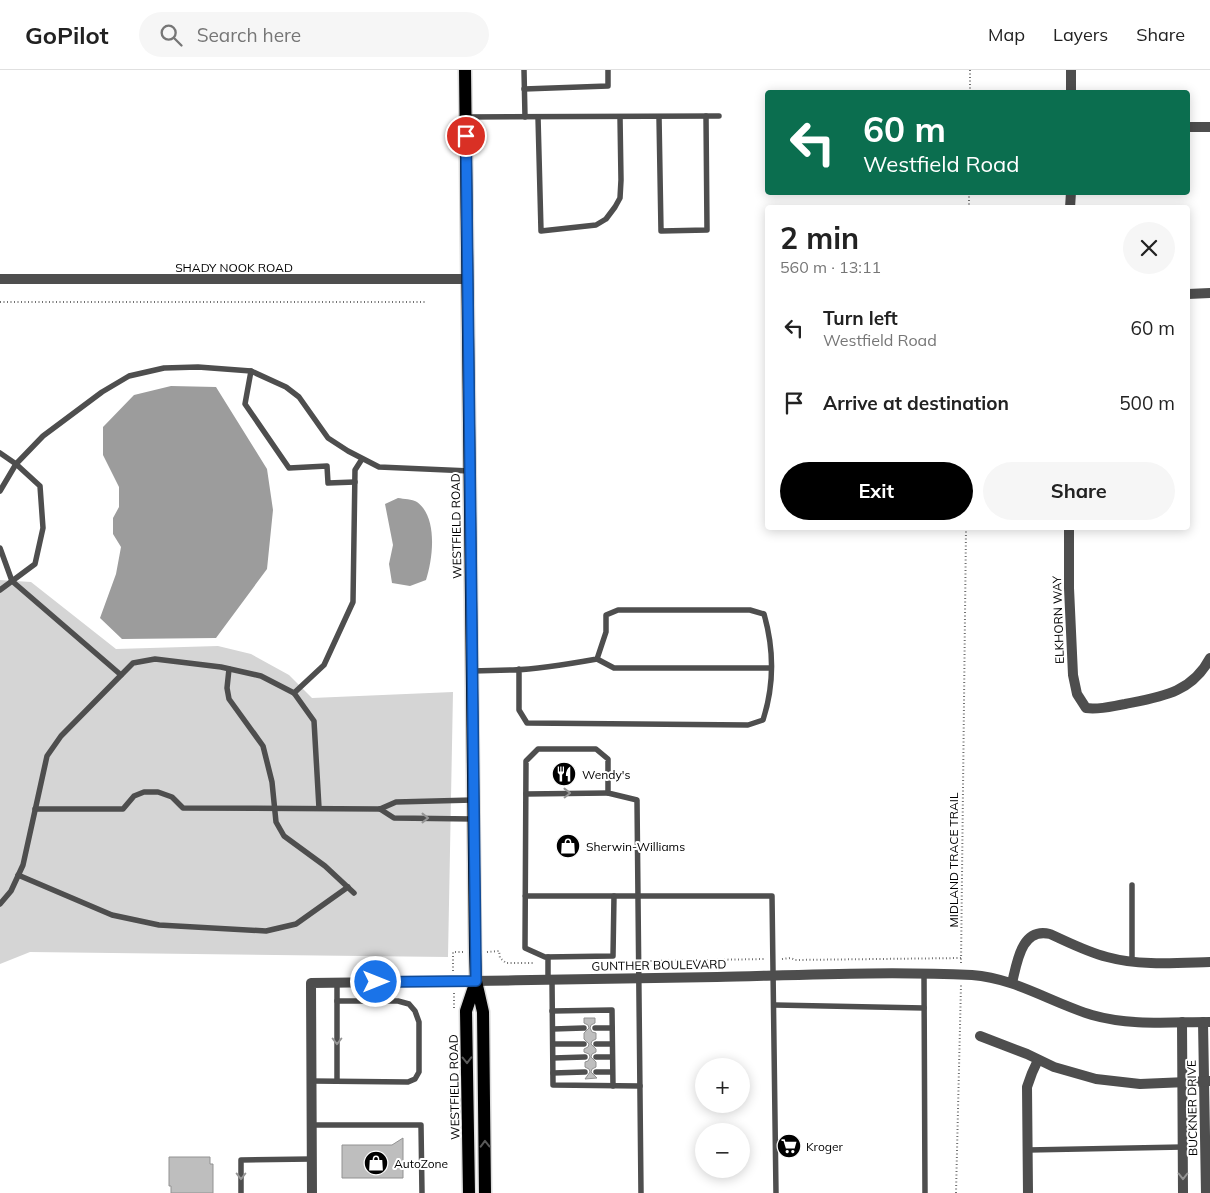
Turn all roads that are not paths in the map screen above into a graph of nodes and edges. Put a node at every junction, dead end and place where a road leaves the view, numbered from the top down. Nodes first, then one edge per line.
1 (465, 70) edge
2 (524, 70) edge
3 (608, 70) edge
4 (1071, 70) edge
5 (524, 89) junction
6 (1071, 90) edge
7 (659, 116) junction
8 (706, 116) junction
9 (719, 116) dead end
10 (465, 117) junction
11 (524, 117) junction
12 (538, 117) junction
13 (620, 117) junction
14 (1190, 127) edge
15 (1210, 127) edge
16 (467, 279) junction
17 (0, 280) edge
18 (1210, 293) edge
19 (1190, 294) edge
20 (251, 371) junction
21 (0, 453) edge
22 (362, 458) junction
23 (16, 464) junction
24 (470, 471) junction
25 (355, 482) junction
26 (0, 491) edge
27 (1069, 530) edge
28 (0, 548) edge
29 (12, 581) junction
30 (0, 590) edge
31 (1210, 658) edge
32 (597, 659) junction
33 (771, 668) junction
34 (229, 669) junction
35 (518, 669) junction
36 (472, 671) junction
37 (121, 675) junction
38 (294, 693) junction
39 (608, 793) junction
40 (526, 794) junction
41 (473, 800) junction
42 (275, 808) junction
43 (319, 808) junction
44 (35, 809) junction
45 (380, 809) junction
46 (473, 819) junction
47 (18, 874) junction
48 (1132, 885) dead end
49 (348, 887) junction
50 (354, 893) dead end
51 (525, 896) junction
52 (614, 896) junction
53 (638, 896) junction
54 (0, 904) edge
55 (548, 960) junction
56 (1132, 962) junction
57 (1210, 962) edge
58 (924, 974) junction
59 (775, 976) junction
60 (639, 978) junction
61 (550, 980) junction
62 (476, 981) junction
63 (337, 982) junction
64 (1012, 983) junction
65 (337, 1002) junction
66 (775, 1005) junction
67 (924, 1008) junction
68 (552, 1011) junction
69 (1182, 1022) junction
70 (1207, 1022) edge
71 (584, 1028) dead end
72 (595, 1028) dead end
73 (612, 1028) junction
74 (552, 1029) junction
75 (980, 1036) dead end
76 (553, 1044) junction
77 (584, 1044) dead end
78 (596, 1044) dead end
79 (612, 1044) junction
80 (584, 1057) dead end
81 (596, 1057) dead end
82 (612, 1057) junction
83 (553, 1058) junction
84 (1038, 1060) junction
85 (585, 1072) dead end
86 (596, 1072) dead end
87 (612, 1072) junction
88 (553, 1073) junction
89 (312, 1081) junction
90 (338, 1081) junction
91 (1207, 1081) edge
92 (1182, 1083) junction
93 (613, 1086) junction
94 (640, 1086) junction
95 (312, 1125) junction
96 (1183, 1147) junction
97 (1028, 1150) junction
98 (312, 1159) junction
99 (240, 1193) edge
100 (312, 1193) edge
101 (422, 1193) edge
102 (469, 1193) edge
103 (485, 1193) edge
104 (641, 1193) edge
105 (776, 1193) edge
106 (925, 1193) edge
107 (1028, 1193) edge
108 (1183, 1193) edge
109 (1206, 1193) edge

1 - 10 main road, WESTFIELD ROAD
2 - 5 lane
3 - 5 lane
4 - 6 street
5 - 11 lane
7 - 8 lane
7 - 8 lane
7 - 13 lane
8 - 9 lane
10 - 11 lane
10 - 16 main road, WESTFIELD ROAD
11 - 12 lane
12 - 13 lane
12 - 13 lane
14 - 15 street
16 - 17 street, SHADY NOOK ROAD
16 - 24 main road, WESTFIELD ROAD
18 - 19 street
20 - 22 lane
20 - 23 lane
20 - 25 lane
21 - 23 lane
22 - 24 lane
22 - 25 lane
23 - 26 lane
23 - 29 lane
24 - 36 main road, WESTFIELD ROAD
25 - 38 lane
27 - 31 street, ELKHORN WAY
28 - 29 lane
29 - 30 lane
29 - 37 lane
32 - 33 lane
32 - 33 lane
32 - 35 lane
33 - 35 lane
34 - 37 lane
34 - 38 lane
34 - 42 lane
35 - 36 lane
36 - 41 main road, WESTFIELD ROAD
37 - 44 lane
38 - 43 lane
40 -> 39 lane
39 - 40 lane
39 - 53 lane
40 - 51 lane
41 - 45 lane
41 - 46 main road, WESTFIELD ROAD
42 - 43 lane
42 - 44 lane
42 - 49 lane
43 - 45 lane
44 - 47 lane
45 -> 46 lane
46 - 62 main road, WESTFIELD ROAD
47 - 49 lane
47 - 54 lane
48 - 56 lane
49 - 50 lane
51 - 52 lane
51 - 55 lane
52 - 53 lane
52 - 55 lane
53 - 59 lane
53 - 60 lane
55 - 61 lane
56 - 57 street
56 - 64 street
58 - 59 street, GUNTHER BOULEVARD
58 - 64 street, GUNTHER BOULEVARD
58 - 67 lane
59 - 60 street, GUNTHER BOULEVARD
59 - 66 lane
60 - 61 street, GUNTHER BOULEVARD
60 - 94 lane
61 - 62 street, GUNTHER BOULEVARD
61 - 68 lane
62 - 63 street, GUNTHER BOULEVARD
62 -> 102 main road, WESTFIELD ROAD
103 -> 62 main road, WESTFIELD ROAD
63 - 65 lane
63 - 89 street, GUNTHER BOULEVARD
64 - 69 street, GUNTHER BOULEVARD
65 -> 90 lane
65 - 90 lane
66 - 67 lane
66 - 105 lane
67 - 106 lane
68 - 73 lane
68 - 74 lane
69 - 70 street, GUNTHER BOULEVARD
69 - 92 street, BUCKNER DRIVE
70 - 91 street, BUCKNER DRIVE
71 - 74 lane
72 - 73 lane
73 - 79 lane
74 - 76 lane
75 - 84 street
76 - 77 lane
76 - 83 lane
78 - 79 lane
79 - 82 lane
80 - 83 lane
81 - 82 lane
82 - 87 lane
83 - 88 lane
84 - 92 street
84 - 97 street
85 - 88 lane
86 - 87 lane
87 - 93 lane
88 - 93 lane
89 - 90 lane
89 - 95 street, GUNTHER BOULEVARD
91 - 92 street
91 - 109 street, BUCKNER DRIVE
92 - 96 street, BUCKNER DRIVE
93 - 94 lane
94 - 104 lane
95 - 98 street, GUNTHER BOULEVARD
95 - 101 lane
96 - 97 lane
96 -> 108 street, BUCKNER DRIVE
97 - 107 street
98 -> 99 lane
98 - 100 street, GUNTHER BOULEVARD

